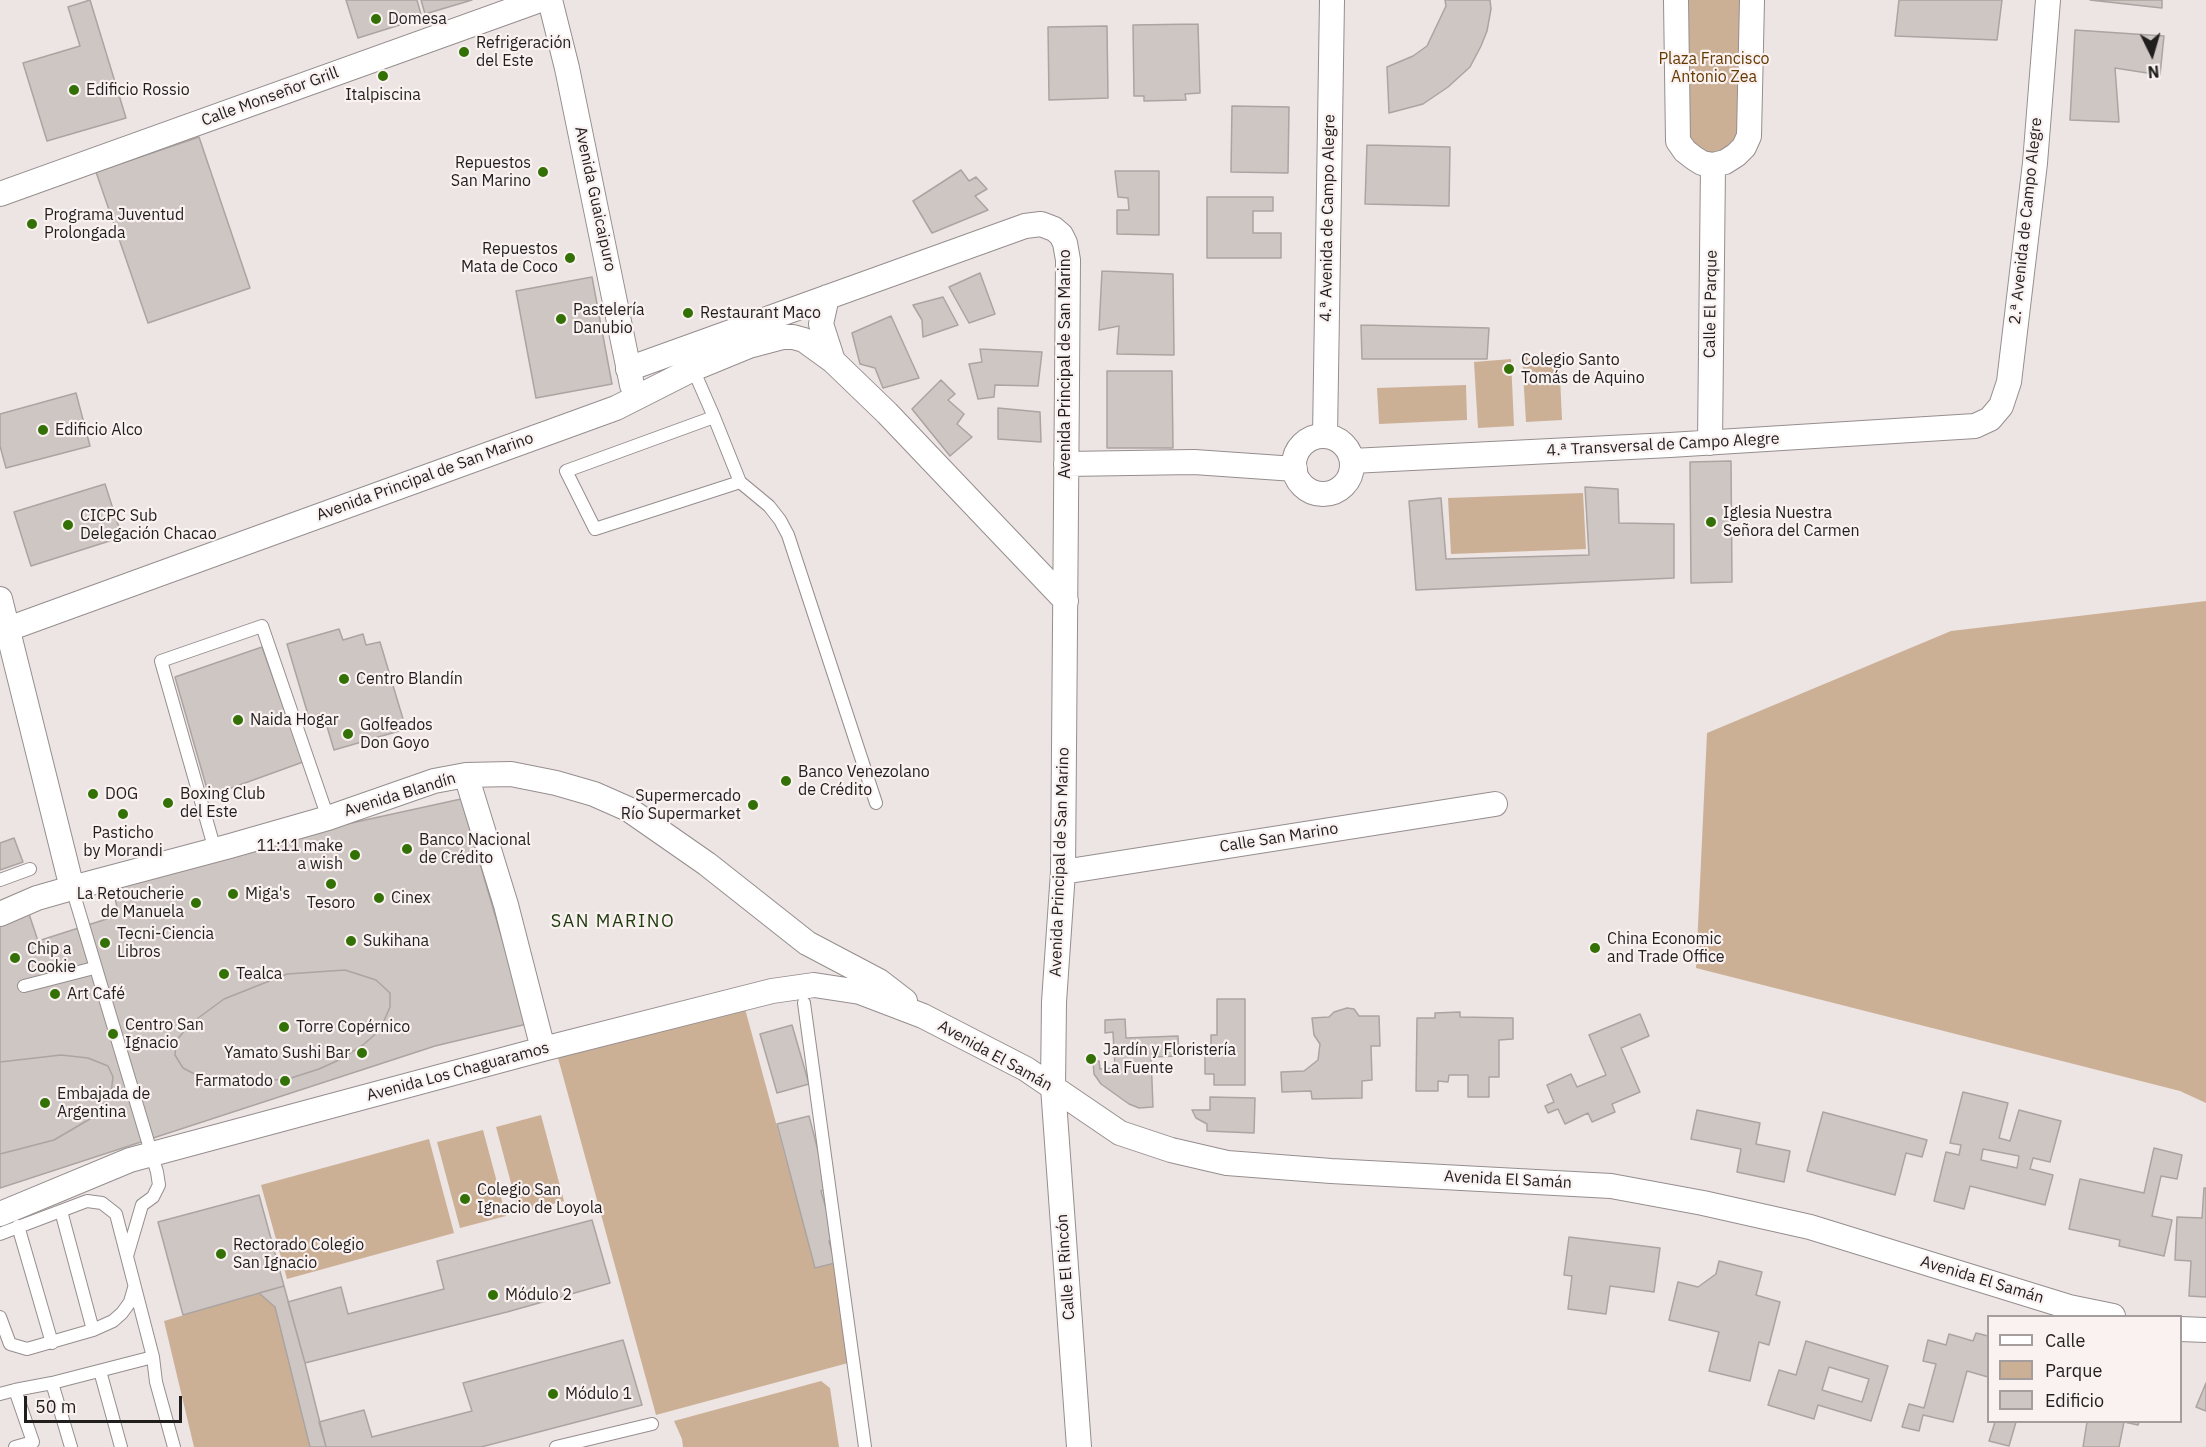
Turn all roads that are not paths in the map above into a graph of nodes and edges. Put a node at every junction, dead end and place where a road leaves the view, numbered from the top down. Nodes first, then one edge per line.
1 (540, 0) edge
2 (550, 0) edge
3 (1332, 0) edge
4 (1676, 0) edge
5 (1752, 0) edge
6 (2048, 0) edge
7 (1713, 165) junction
8 (0, 194) edge
9 (827, 297) junction
10 (834, 361) junction
11 (628, 369) junction
12 (693, 369) junction
13 (635, 399) junction
14 (714, 417) junction
15 (1975, 426) joint
16 (1325, 436) junction
17 (1710, 443) junction
18 (1352, 461) junction
19 (1066, 464) junction
20 (1294, 469) junction
21 (740, 482) junction
22 (0, 599) edge
23 (1066, 601) junction
24 (8, 629) junction
25 (466, 775) junction
26 (876, 803) dead end
27 (1495, 804) dead end
28 (328, 818) junction
29 (215, 849) junction
30 (30, 869) dead end
31 (1063, 872) junction
32 (0, 880) edge
33 (72, 888) junction
34 (0, 914) edge
35 (807, 943) junction
36 (94, 968) junction
37 (24, 986) dead end
38 (809, 994) junction
39 (923, 1016) junction
40 (543, 1049) junction
41 (1053, 1087) junction
42 (152, 1154) junction
43 (61, 1211) junction
44 (9, 1220) edge
45 (0, 1234) edge
46 (127, 1256) junction
47 (134, 1288) junction
48 (2104, 1315) edge
49 (0, 1317) edge
50 (2182, 1329) edge
51 (93, 1330) junction
52 (2206, 1330) edge
53 (52, 1343) junction
54 (153, 1357) junction
55 (100, 1371) junction
56 (52, 1383) junction
57 (15, 1390) junction
58 (0, 1394) edge
59 (652, 1424) dead end
60 (34, 1444) edge
61 (15, 1447) edge
62 (71, 1447) edge
63 (121, 1447) edge
64 (174, 1447) edge
65 (556, 1447) edge
66 (865, 1447) edge
67 (1079, 1447) edge

1 - 8 street, Calle Monseñor Grill
2 - 11 street, Avenida Guaicaipuro
3 - 16 street, 4.ª Avenida de Campo Alegre
4 - 7 street
5 - 7 street
6 - 15 street, 2.ª Avenida de Campo Alegre
7 - 17 street, Calle El Parque
9 - 10 street, Avenida Principal de San Marino
9 - 11 street, Avenida Principal de San Marino
9 - 19 street, Avenida Principal de San Marino
10 - 12 street, Avenida Principal de San Marino
10 - 23 street, Avenida Principal de San Marino
11 - 13 street, Avenida Guaicaipuro
12 - 13 street, Avenida Principal de San Marino
12 - 14 lane
13 - 24 street, Avenida Principal de San Marino
14 - 21 lane
14 - 21 lane
15 - 17 street, 4.ª Transversal de Campo Alegre
16 - 18 street
16 - 20 street
17 - 18 street, 4.ª Transversal de Campo Alegre
18 - 20 street
19 - 20 street
19 - 23 street, Avenida Principal de San Marino
21 - 26 lane
22 - 24 street
23 - 31 street, Avenida Principal de San Marino
24 - 33 street
25 - 28 street, Avenida Blandín
25 - 35 street, Avenida Blandín
25 - 40 street
27 - 31 street, Calle San Marino
28 - 29 street, Avenida Blandín
28 - 29 lane
29 - 33 street, Avenida Blandín
30 - 32 lane
31 - 41 street, Avenida Principal de San Marino
33 - 34 street, Avenida Blandín
33 - 36 lane
35 - 38 street
35 - 39 street, Avenida Blandín
36 - 37 lane
36 - 42 lane
38 - 39 street, Avenida Los Chaguaramos
38 - 40 street, Avenida Los Chaguaramos
38 - 66 lane
39 - 41 street, Avenida El Samán
40 - 42 street, Avenida Los Chaguaramos
41 - 48 street, Avenida El Samán
41 - 67 street, Calle El Rincón
42 - 44 street, Avenida Los Chaguaramos
42 - 46 lane
43 - 44 lane
43 - 46 lane
43 - 51 lane
44 - 45 lane
44 - 53 lane
46 - 47 lane
47 - 51 lane
47 - 54 lane
49 - 53 lane
50 - 52 street
51 - 53 lane
54 - 55 lane
54 - 64 lane
55 - 56 lane
55 - 63 lane
56 - 57 lane
56 - 62 lane
57 - 58 lane
57 - 60 lane
59 - 65 lane
60 - 61 lane

